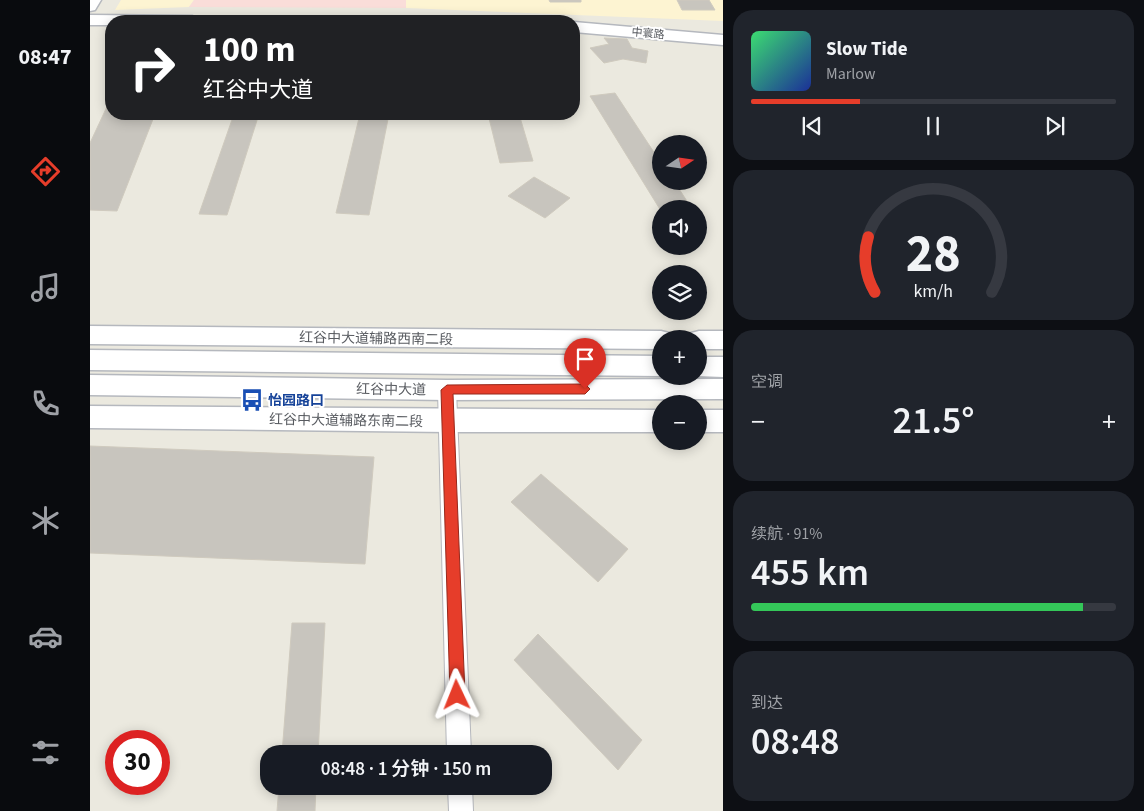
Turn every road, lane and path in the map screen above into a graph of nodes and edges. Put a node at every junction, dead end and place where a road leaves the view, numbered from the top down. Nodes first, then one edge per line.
1 (94, 0) edge
2 (90, 7) edge
3 (90, 20) edge
4 (105, 20) edge
5 (580, 28) edge
6 (723, 40) edge
7 (90, 335) edge
8 (652, 340) edge
9 (707, 340) edge
10 (723, 340) edge
11 (90, 360) edge
12 (652, 366) edge
13 (707, 367) edge
14 (723, 367) edge
15 (90, 385) edge
16 (723, 389) edge
17 (447, 390) junction
18 (90, 417) edge
19 (448, 421) junction
20 (652, 421) edge
21 (707, 421) edge
22 (723, 422) edge
23 (459, 745) edge
24 (460, 795) edge
25 (461, 811) edge

1 - 2 street
3 - 4 street
5 - 6 street, 中寰路
7 - 8 street, 红谷中大道辅路西南二段
9 - 10 street
11 - 12 street, 红谷中大道
13 - 14 street
15 - 17 street, 红谷中大道
16 - 17 street, 红谷中大道
17 - 19 street
18 - 19 street, 红谷中大道辅路东南二段
19 - 20 street, 红谷中大道辅路东南二段
19 - 23 street
21 - 22 street
24 - 25 street

